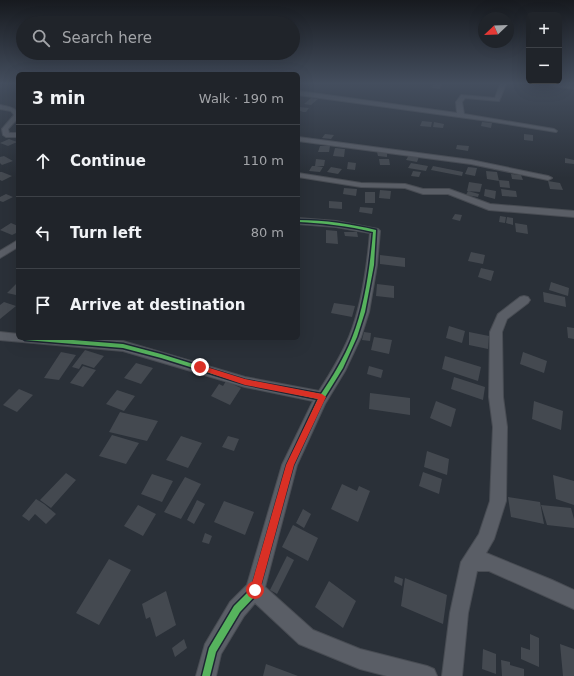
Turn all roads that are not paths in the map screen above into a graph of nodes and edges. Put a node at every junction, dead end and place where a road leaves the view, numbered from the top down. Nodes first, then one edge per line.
1 (464, 116) edge
2 (16, 117) edge
3 (16, 130) edge
4 (554, 131) dead end
5 (16, 135) edge
6 (3, 136) edge
7 (300, 139) edge
8 (300, 175) edge
9 (548, 178) dead end
10 (574, 214) edge
11 (300, 222) edge
12 (16, 244) edge
13 (0, 255) edge
14 (524, 300) dead end
15 (0, 336) edge
16 (16, 338) edge
17 (50, 340) edge
18 (322, 397) junction
19 (470, 562) junction
20 (255, 590) junction
21 (574, 600) edge
22 (206, 676) edge
23 (427, 676) edge
24 (452, 676) edge

1 - 4 street
2 - 6 street
3 - 6 street
5 - 6 street
7 - 9 street
8 - 10 street
11 - 18 street
12 - 13 street
14 - 19 street
15 - 16 street
17 - 18 street
18 - 20 street
19 - 21 street
19 - 24 street
20 - 22 street
20 - 23 street

